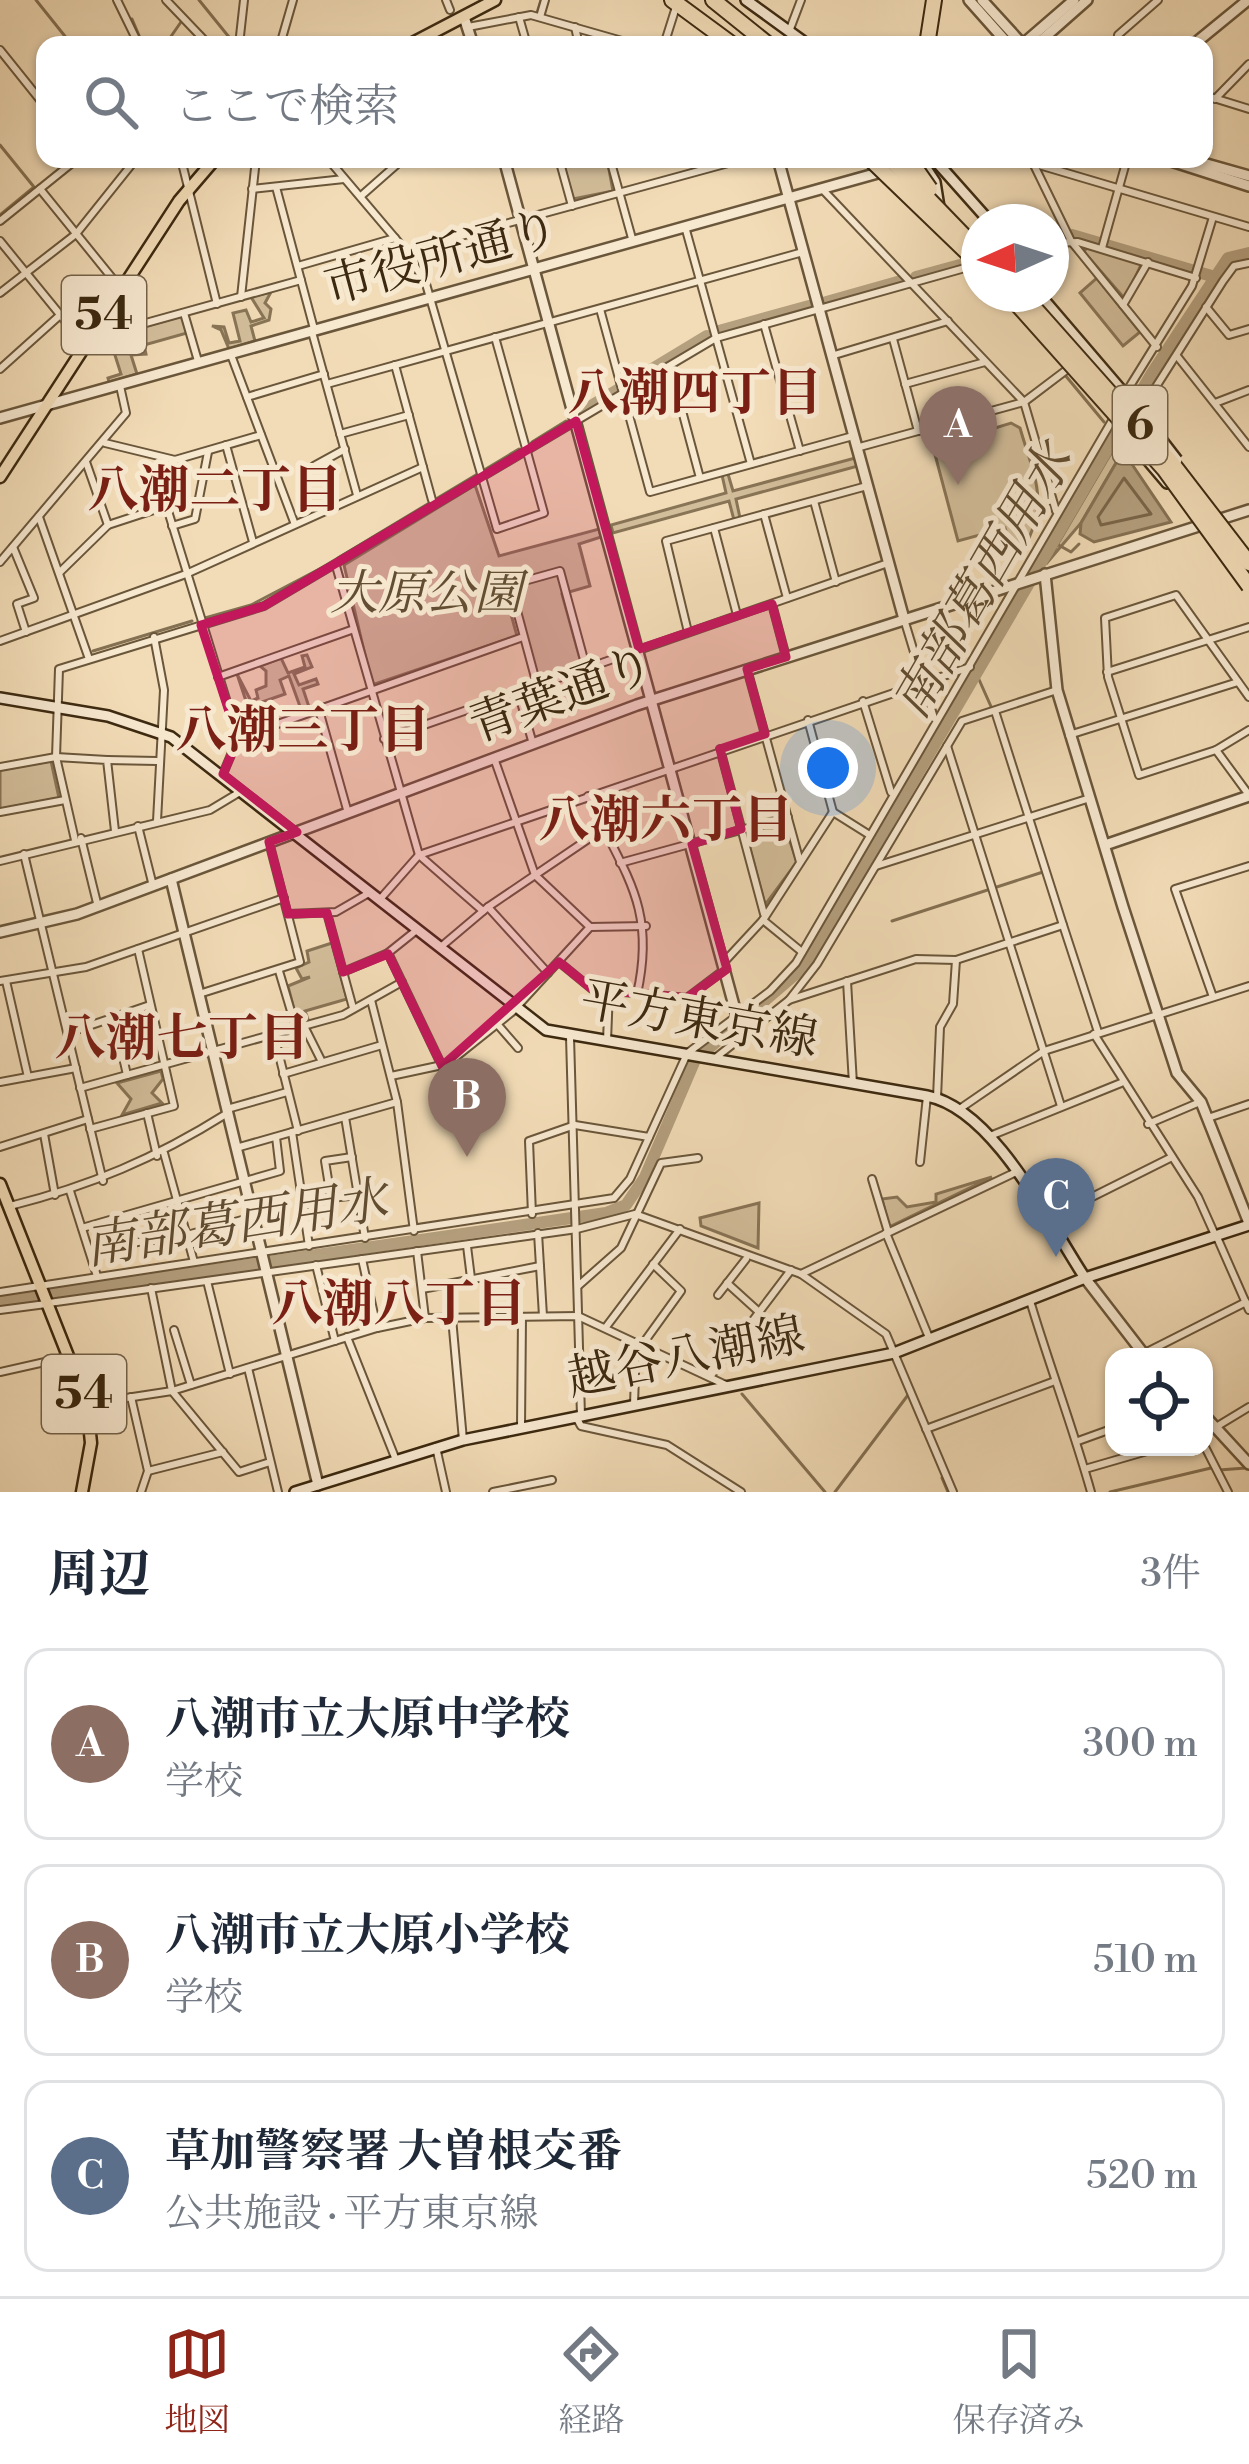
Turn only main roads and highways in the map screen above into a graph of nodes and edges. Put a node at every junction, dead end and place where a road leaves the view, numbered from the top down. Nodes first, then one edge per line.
1 (495, 0) edge
2 (930, 0) edge
3 (674, 2) edge
4 (719, 4) edge
5 (431, 36) edge
6 (720, 36) edge
7 (758, 36) edge
8 (770, 36) edge
9 (926, 36) edge
10 (206, 168) edge
11 (879, 168) edge
12 (903, 168) edge
13 (916, 168) edge
14 (961, 224) edge
15 (961, 228) edge
16 (961, 253) edge
17 (1021, 312) edge
18 (1038, 312) edge
19 (0, 477) edge
20 (1249, 558) edge
21 (1249, 583) edge
22 (4, 1196) edge
23 (82, 1492) edge

1 - 5 main road
2 - 9 highway
3 - 6 highway
4 - 7 highway
4 - 8 highway
10 - 19 main road, 54
11 - 16 highway, bridge
12 - 15 highway, bridge
13 - 14 highway, bridge
17 - 21 highway, 6, bridge
18 - 20 highway, 6, bridge
22 - 23 main road, 54

